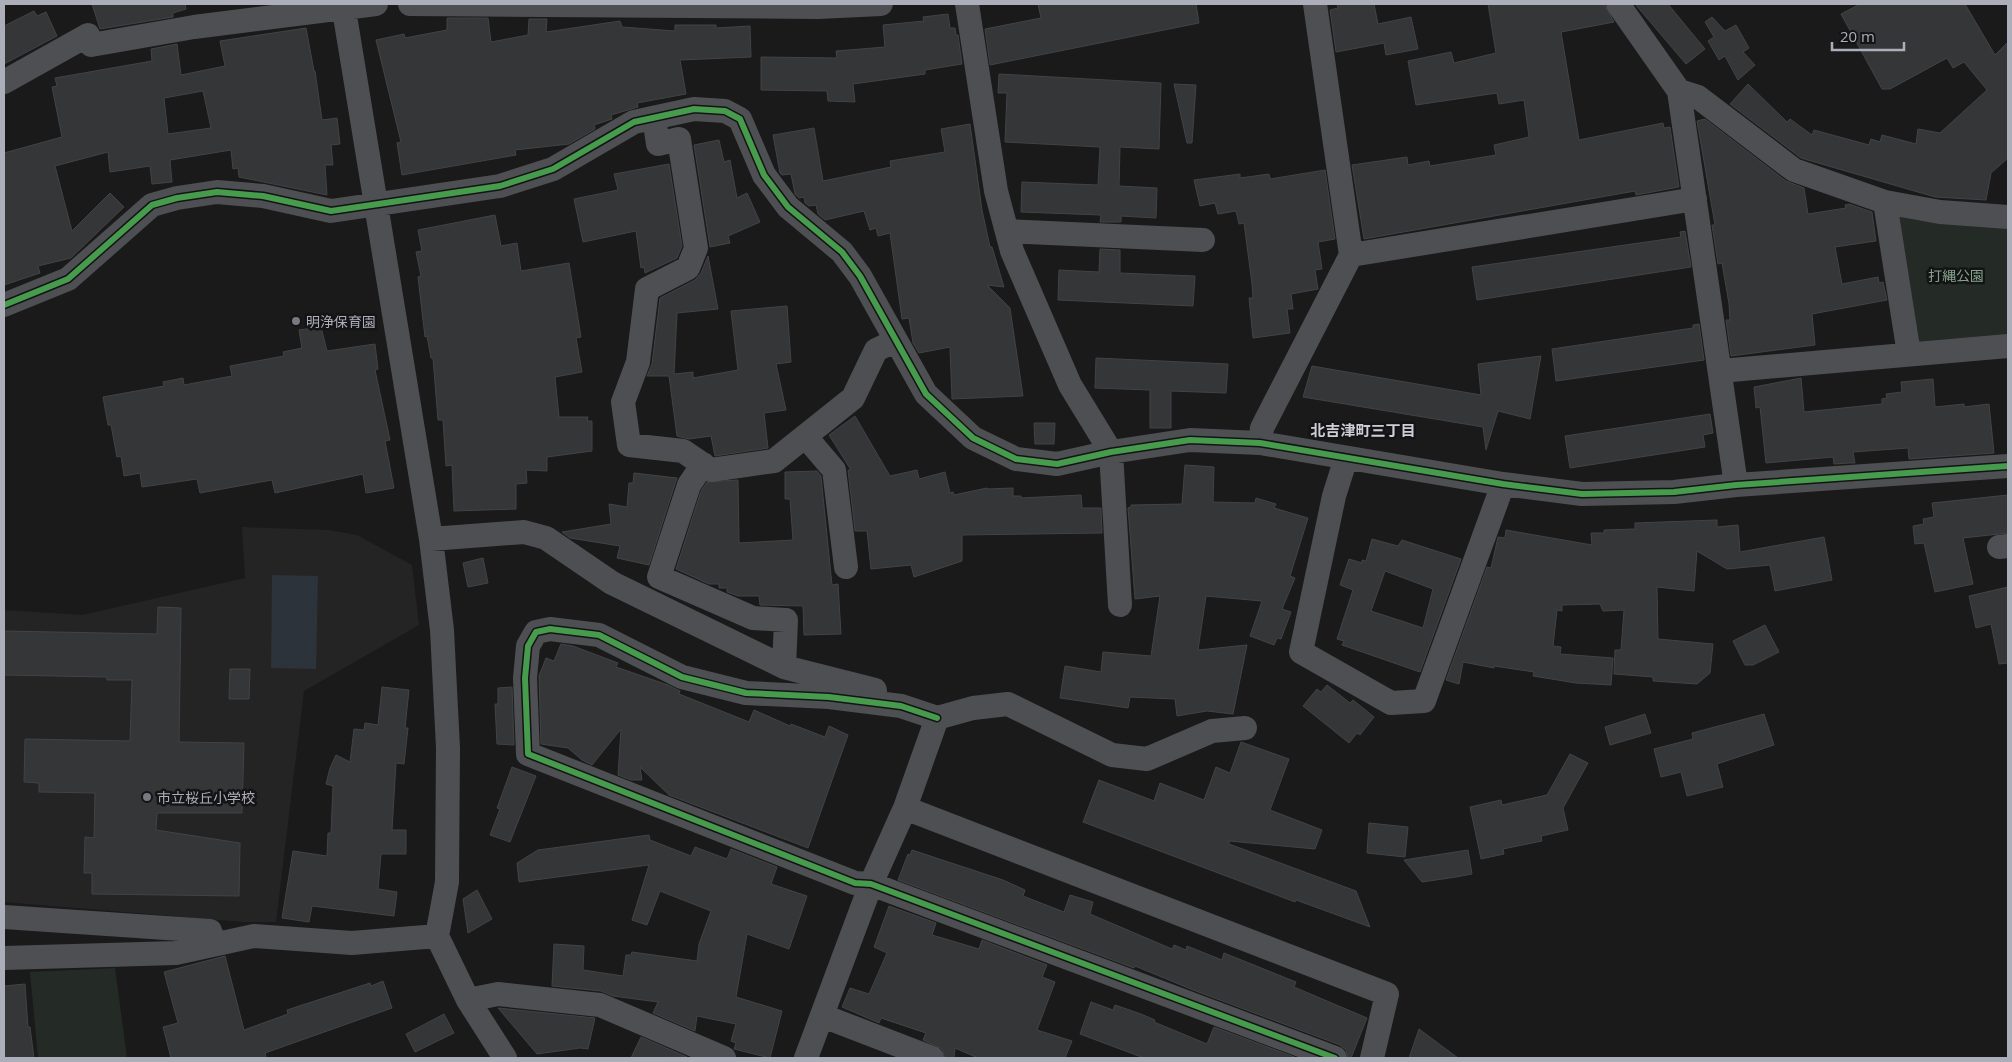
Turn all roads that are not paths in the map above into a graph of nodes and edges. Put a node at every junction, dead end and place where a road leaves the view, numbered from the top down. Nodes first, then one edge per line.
1 (376, 4) edge
2 (410, 4) edge
3 (881, 4) edge
4 (967, 4) edge
5 (1315, 4) edge
6 (1618, 4) edge
7 (752, 5) edge
8 (343, 6) edge
9 (4, 82) edge
10 (1679, 91) junction
11 (654, 118) junction
12 (1695, 200) junction
13 (1885, 202) junction
14 (375, 203) junction
15 (2008, 217) edge
16 (1007, 231) junction
17 (1203, 240) dead end
18 (1351, 255) junction
19 (4, 305) edge
20 (895, 342) junction
21 (2008, 346) edge
22 (1909, 354) junction
23 (1720, 371) junction
24 (805, 436) junction
25 (1260, 443) junction
26 (1110, 452) junction
27 (1346, 458) junction
28 (703, 464) junction
29 (2008, 466) edge
30 (1503, 484) junction
31 (1736, 485) junction
32 (430, 539) junction
33 (846, 567) dead end
34 (1120, 605) dead end
35 (784, 667) junction
36 (873, 702) junction
37 (938, 718) junction
38 (1245, 728) dead end
39 (905, 808) junction
40 (871, 884) junction
41 (4, 917) edge
42 (437, 936) junction
43 (215, 944) junction
44 (4, 958) edge
45 (468, 1000) junction
46 (823, 1016) junction
47 (494, 1055) edge
48 (724, 1058) edge
49 (806, 1058) edge
50 (932, 1058) edge
51 (1335, 1058) edge
52 (1372, 1058) edge

1 - 8 street
2 - 7 street
3 - 7 street
4 - 16 street
5 - 18 street
6 - 10 street
8 - 9 street
8 - 14 street
10 - 12 street
10 - 13 street
11 - 14 street
11 - 20 street
11 - 28 street
12 - 18 street
12 - 23 street
13 - 15 street
13 - 22 street
14 - 19 street
14 - 32 street
16 - 17 street
16 - 26 street
18 - 25 street
20 - 24 street
20 - 26 street
21 - 22 street
22 - 23 street
23 - 31 street
24 - 28 street
24 - 33 street
25 - 26 street
25 - 27 street
26 - 34 street
27 - 30 street
27 - 30 street
28 - 35 street
29 - 31 street
30 - 31 street
32 - 35 street
32 - 42 street
35 - 36 street
36 - 37 street
36 - 40 street
37 - 38 street
37 - 39 street
39 - 40 street
39 - 52 street
40 - 46 street
40 - 51 street
41 - 43 street
42 - 43 street
42 - 45 street
43 - 44 street
45 - 47 street
45 - 48 street
46 - 49 street
46 - 50 street

